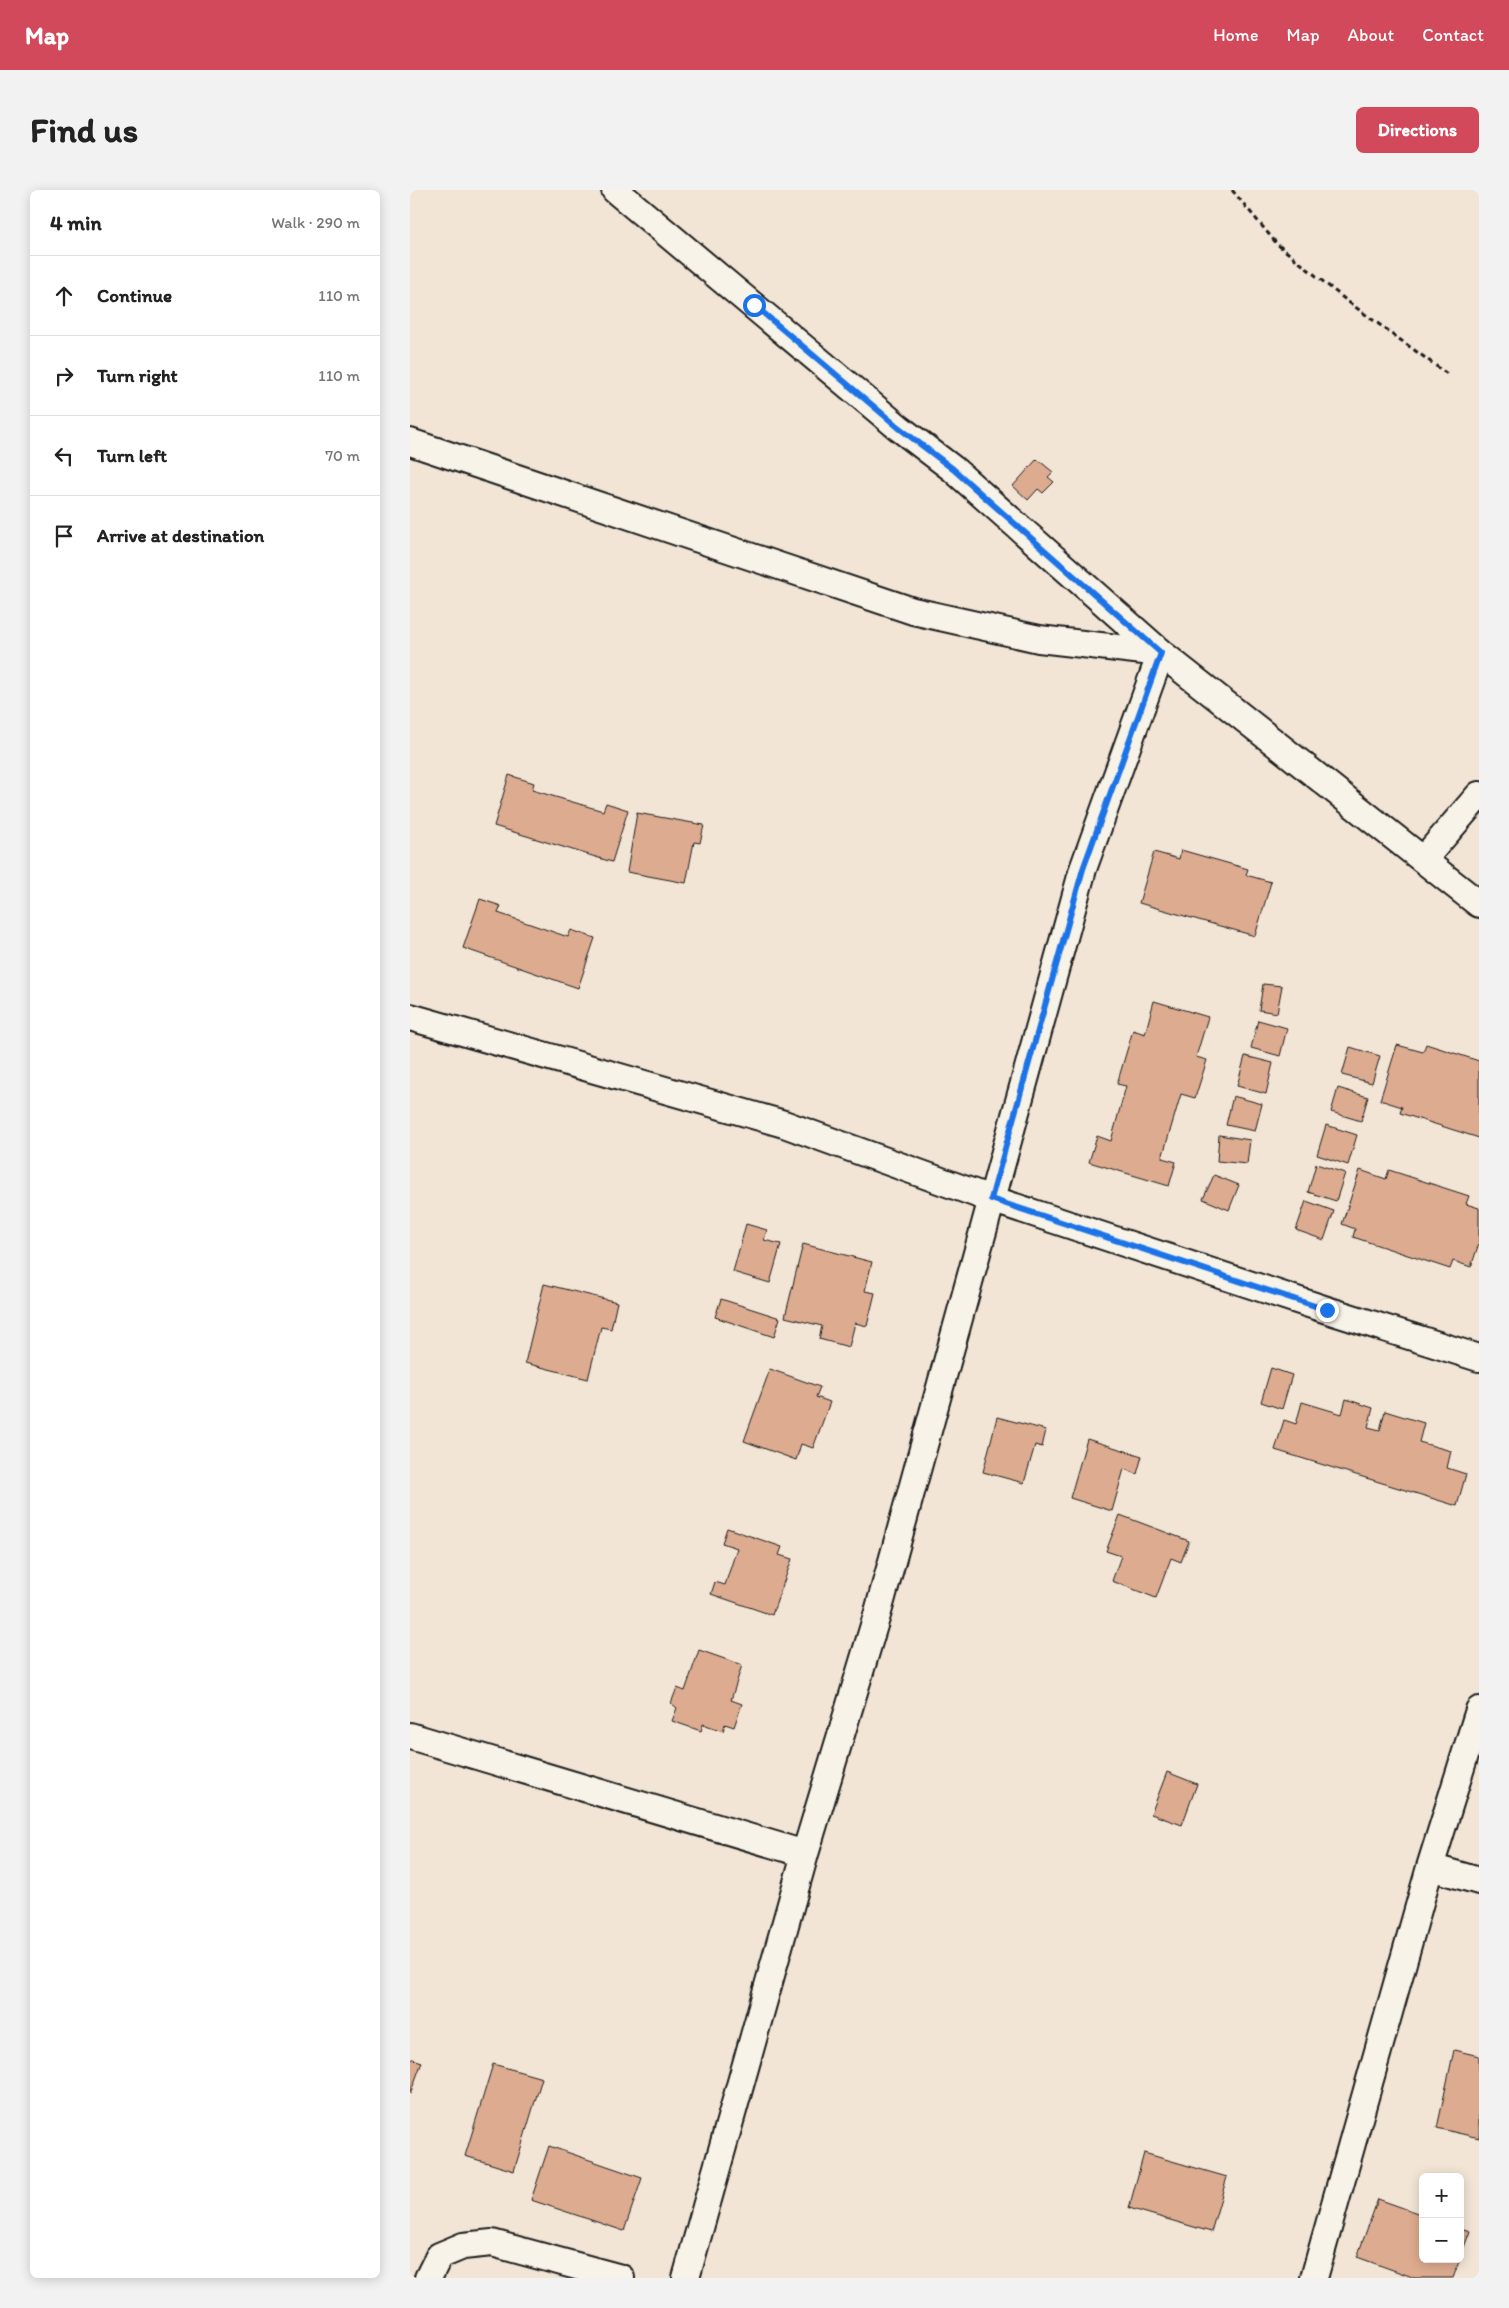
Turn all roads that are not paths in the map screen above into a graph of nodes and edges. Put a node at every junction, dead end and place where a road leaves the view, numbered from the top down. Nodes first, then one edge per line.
1 (614, 190) edge
2 (410, 442) edge
3 (1161, 653) junction
4 (1479, 795) edge
5 (1423, 860) junction
6 (1479, 904) edge
7 (410, 1017) edge
8 (991, 1199) junction
9 (1479, 1358) edge
10 (1479, 1710) edge
11 (410, 1736) edge
12 (805, 1854) junction
13 (1430, 1867) junction
14 (1479, 1881) edge
15 (428, 2278) edge
16 (621, 2278) edge
17 (686, 2278) edge
18 (1314, 2278) edge

1 - 3 street
2 - 3 street
3 - 5 street
3 - 8 street
4 - 5 street
5 - 6 street
7 - 8 street
8 - 9 street
8 - 12 street
10 - 13 street
11 - 12 street
12 - 17 street
13 - 14 street
13 - 18 street
15 - 16 street

